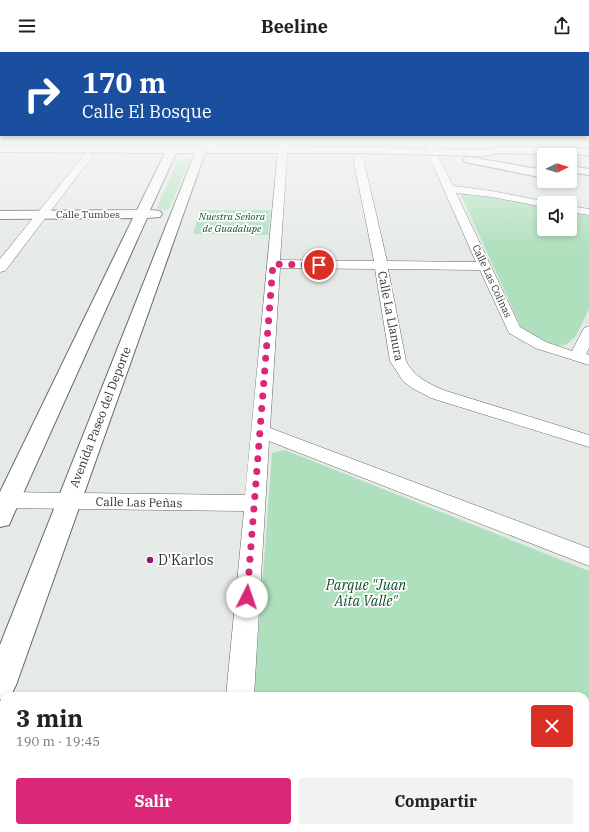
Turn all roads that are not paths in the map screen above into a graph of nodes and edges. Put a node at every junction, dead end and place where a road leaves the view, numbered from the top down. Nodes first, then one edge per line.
1 (71, 177) edge
2 (163, 177) edge
3 (183, 177) edge
4 (280, 177) edge
5 (364, 177) edge
6 (445, 177) edge
7 (577, 179) edge
8 (589, 182) edge
9 (450, 189) junction
10 (537, 203) edge
11 (577, 210) edge
12 (589, 212) edge
13 (0, 215) edge
14 (42, 215) junction
15 (151, 224) junction
16 (0, 228) edge
17 (31, 228) junction
18 (69, 228) dead end
19 (273, 264) junction
20 (381, 265) junction
21 (485, 266) junction
22 (0, 268) edge
23 (589, 331) edge
24 (583, 359) edge
25 (260, 431) junction
26 (589, 442) edge
27 (69, 501) junction
28 (254, 503) junction
29 (3, 506) edge
30 (589, 557) edge
31 (0, 684) edge
32 (240, 692) edge

1 - 14 street
2 - 15 main road, Avenida Paseo del Deporte
3 - 15 main road, Avenida Paseo del Deporte
4 - 19 street
5 - 20 street, Calle La Llanura
6 - 9 street, Calle Las Colinas
7 - 8 main road
9 - 10 street
9 - 21 street, Calle Las Colinas
11 - 12 street
13 - 14 main road, Calle Tumbes
14 - 15 main road, Calle Tumbes
14 - 17 street
15 - 27 main road, Avenida Paseo del Deporte
15 - 29 main road, Avenida Paseo del Deporte
16 - 17 main road, Calle Tumbes
17 - 18 main road, Calle Tumbes
17 - 22 street
19 - 20 street
19 - 25 street
20 - 21 street
20 - 26 street, Calle La Llanura
21 - 24 street, Calle Las Colinas
23 - 24 street
25 - 28 street
25 - 30 street
27 - 28 street, Calle Las Peñas
27 - 29 street, Calle Las Peñas
27 - 31 main road, Avenida Paseo del Deporte
28 - 32 street

